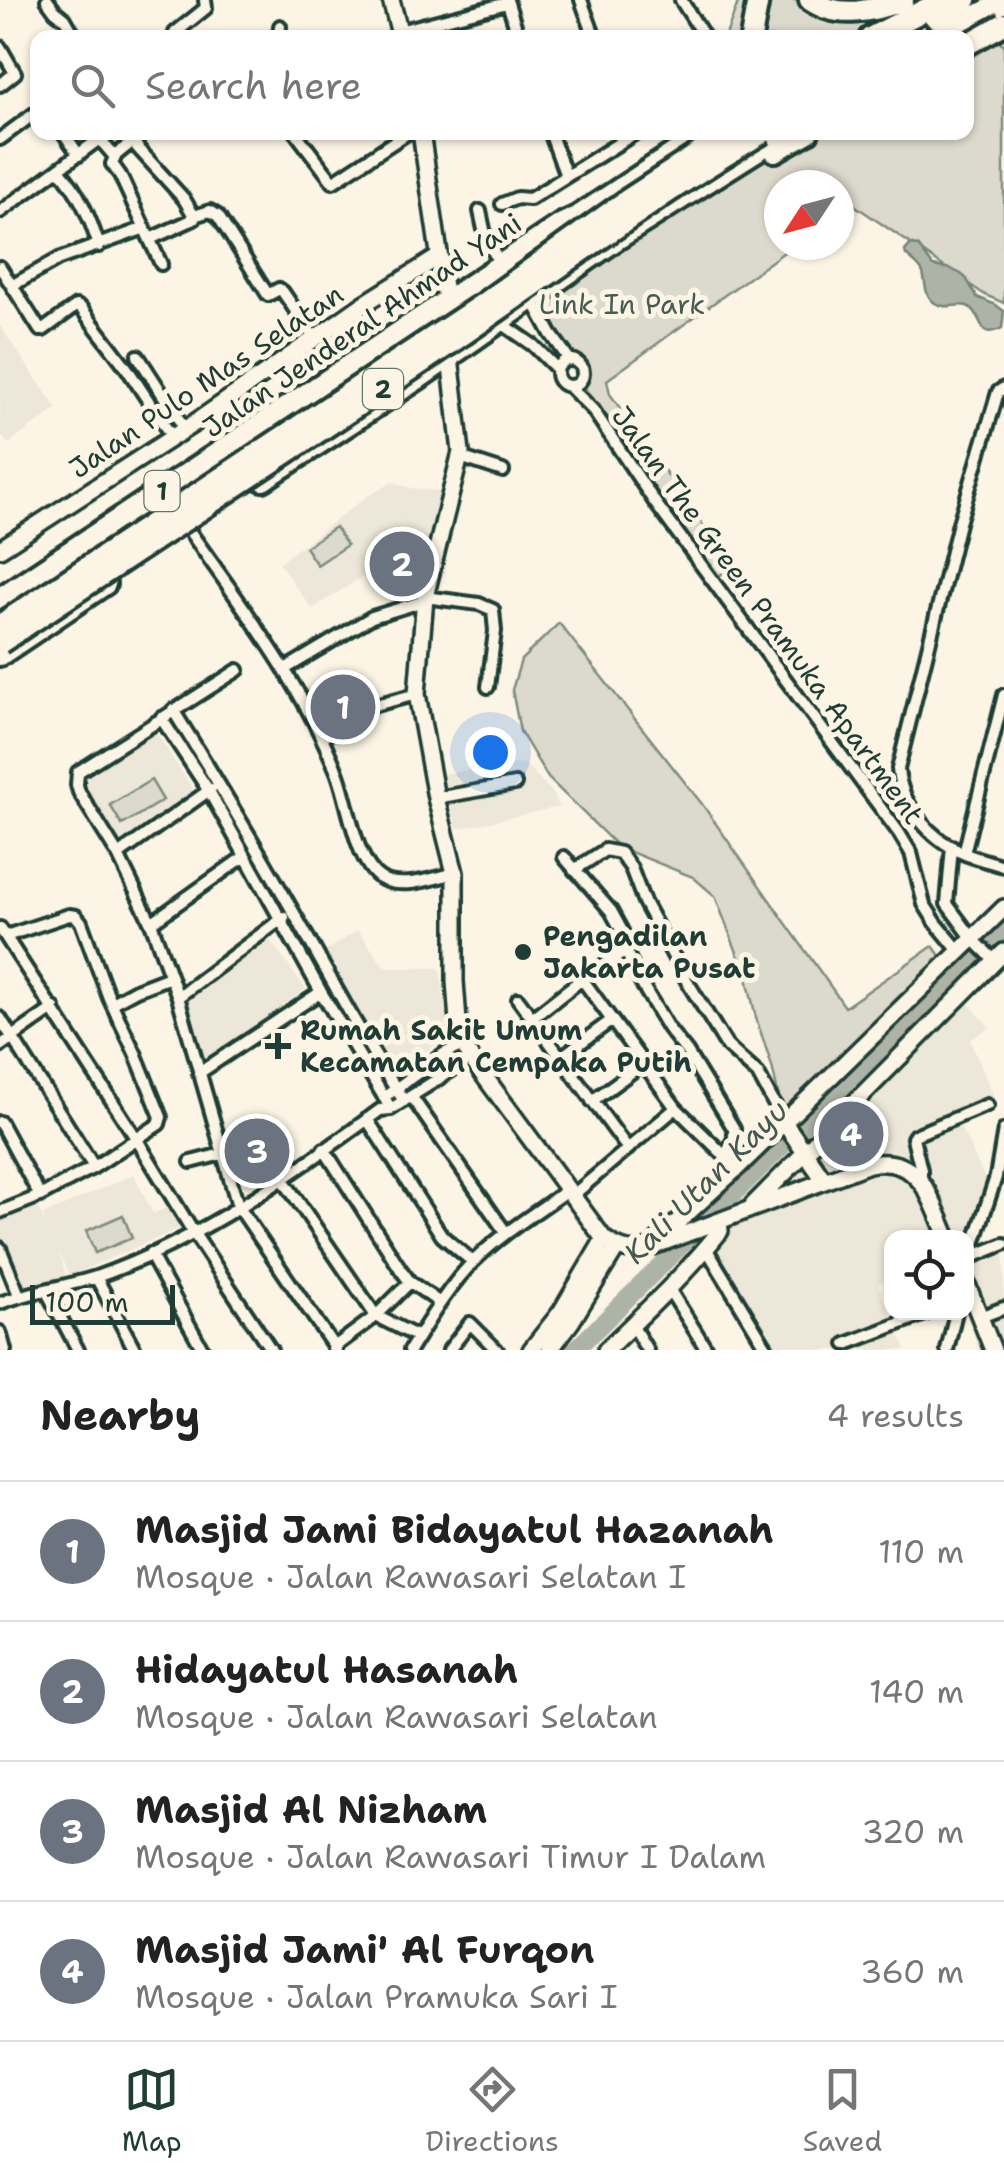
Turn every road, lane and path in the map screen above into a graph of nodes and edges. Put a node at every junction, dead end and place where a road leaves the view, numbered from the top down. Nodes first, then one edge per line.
1 (47, 0) edge
2 (204, 0) edge
3 (391, 0) edge
4 (581, 0) edge
5 (680, 0) edge
6 (810, 0) edge
7 (903, 0) edge
8 (924, 0) edge
9 (944, 0) edge
10 (966, 0) edge
11 (507, 1) edge
12 (758, 2) edge
13 (1004, 2) edge
14 (1004, 14) edge
15 (1004, 24) edge
16 (71, 30) edge
17 (180, 30) edge
18 (399, 30) edge
19 (413, 30) edge
20 (516, 30) edge
21 (592, 30) edge
22 (700, 30) edge
23 (744, 30) edge
24 (752, 30) edge
25 (871, 30) edge
26 (886, 30) edge
27 (912, 30) edge
28 (950, 30) edge
29 (974, 32) edge
30 (974, 34) edge
31 (1004, 35) edge
32 (974, 37) edge
33 (0, 47) edge
34 (0, 85) edge
35 (30, 117) edge
36 (0, 139) edge
37 (69, 140) edge
38 (134, 140) edge
39 (138, 140) edge
40 (301, 140) edge
41 (396, 140) edge
42 (422, 140) edge
43 (553, 140) edge
44 (625, 140) edge
45 (678, 140) edge
46 (694, 140) edge
47 (719, 140) edge
48 (752, 140) edge
49 (773, 140) edge
50 (794, 140) edge
51 (80, 154) junction
52 (114, 157) junction
53 (58, 170) junction
54 (566, 176) junction
55 (502, 204) dead end
56 (480, 211) dead end
57 (0, 212) edge
58 (194, 216) junction
59 (562, 224) junction
60 (148, 234) junction
61 (612, 245) junction
62 (99, 246) junction
63 (497, 258) junction
64 (161, 264) dead end
65 (0, 268) edge
66 (443, 278) junction
67 (13, 285) junction
68 (532, 300) junction
69 (496, 325) junction
70 (314, 338) junction
71 (391, 340) junction
72 (138, 356) dead end
73 (450, 357) junction
74 (568, 360) junction
75 (557, 369) junction
76 (416, 380) junction
77 (575, 384) junction
78 (1004, 388) edge
79 (179, 433) junction
80 (460, 457) junction
81 (504, 471) dead end
82 (188, 529) junction
83 (0, 549) edge
84 (2, 597) edge
85 (424, 599) junction
86 (0, 625) edge
87 (32, 634) junction
88 (0, 643) edge
89 (0, 655) edge
90 (238, 670) dead end
91 (285, 670) junction
92 (488, 687) dead end
93 (416, 694) junction
94 (1004, 695) edge
95 (172, 710) junction
96 (360, 710) dead end
97 (161, 718) junction
98 (348, 722) dead end
99 (322, 737) junction
100 (516, 784) dead end
101 (214, 787) junction
102 (436, 798) junction
103 (952, 846) junction
104 (964, 853) junction
105 (118, 855) junction
106 (245, 856) junction
107 (564, 857) dead end
108 (1004, 866) edge
109 (574, 870) junction
110 (455, 873) junction
111 (1004, 908) edge
112 (293, 910) junction
113 (282, 918) junction
114 (151, 923) junction
115 (3, 932) edge
116 (622, 932) dead end
117 (976, 942) junction
118 (960, 952) junction
119 (996, 957) edge
120 (170, 977) junction
121 (582, 979) junction
122 (321, 992) junction
123 (178, 998) junction
124 (518, 999) dead end
125 (112, 1003) junction
126 (54, 1008) junction
127 (0, 1018) edge
128 (532, 1018) junction
129 (612, 1020) junction
130 (12, 1037) junction
131 (0, 1046) edge
132 (465, 1046) junction
133 (857, 1054) junction
134 (560, 1058) junction
135 (644, 1063) junction
136 (199, 1073) junction
137 (878, 1076) junction
138 (395, 1088) junction
139 (384, 1098) junction
140 (407, 1098) junction
141 (592, 1101) junction
142 (986, 1106) dead end
143 (676, 1108) junction
144 (385, 1110) junction
145 (367, 1119) junction
146 (0, 1122) edge
147 (786, 1124) junction
148 (1004, 1130) edge
149 (136, 1138) junction
150 (802, 1148) junction
151 (324, 1150) junction
152 (628, 1150) junction
153 (222, 1154) junction
154 (191, 1162) dead end
155 (732, 1162) junction
156 (94, 1167) junction
157 (1000, 1176) edge
158 (282, 1178) junction
159 (824, 1180) junction
160 (921, 1180) junction
161 (570, 1193) junction
162 (40, 1196) junction
163 (238, 1206) junction
164 (748, 1210) junction
165 (0, 1212) edge
166 (711, 1225) junction
167 (944, 1230) edge
168 (192, 1232) junction
169 (506, 1233) junction
170 (610, 1243) junction
171 (974, 1243) edge
172 (1004, 1244) edge
173 (0, 1248) edge
174 (649, 1248) junction
175 (706, 1248) junction
176 (150, 1254) junction
177 (974, 1256) edge
178 (473, 1262) junction
179 (96, 1277) junction
180 (410, 1282) junction
181 (669, 1289) junction
182 (46, 1290) junction
183 (20, 1295) junction
184 (0, 1302) edge
185 (974, 1302) edge
186 (440, 1303) junction
187 (1004, 1308) edge
188 (376, 1316) junction
189 (980, 1317) junction
190 (909, 1320) edge
191 (954, 1320) edge
192 (632, 1325) junction
193 (0, 1332) edge
194 (418, 1337) junction
195 (846, 1344) dead end
196 (334, 1349) edge
197 (5, 1350) edge
198 (78, 1350) edge
199 (135, 1350) edge
200 (202, 1350) edge
201 (271, 1350) edge
202 (410, 1350) edge
203 (449, 1350) edge
204 (497, 1350) edge
205 (531, 1350) edge
206 (550, 1350) edge
207 (606, 1350) edge
208 (647, 1350) edge
209 (707, 1350) edge
210 (768, 1350) edge
211 (947, 1350) edge
212 (993, 1350) edge

1 - 16 street
2 - 17 street
3 - 18 street
4 - 21 street
5 - 22 street
6 - 7 highway
8 - 25 highway
9 - 26 highway
10 - 27 highway
11 - 19 street
11 - 20 street
12 - 23 highway
12 - 24 highway
13 - 28 highway
14 - 29 highway
15 - 30 highway, bridge
31 - 32 highway
33 - 34 street
35 - 36 street
37 - 51 street
38 - 52 street
39 - 58 street
40 - 41 street
42 - 66 street
43 - 54 street
44 - 54 street
45 - 59 highway
46 - 59 highway, Jalan Jenderal Ahmad Yani / 1
47 - 86 highway, 2, bridge
48 - 88 highway, 2, bridge
49 - 61 highway, 1
50 - 61 highway
51 - 52 street
51 - 53 street
52 - 60 street
53 - 57 street
53 - 62 street
54 - 55 street
56 - 63 street
58 - 60 street
58 - 70 street
59 - 63 highway, Jalan Jenderal Ahmad Yani / 1
60 - 62 street
60 - 64 street
61 - 68 highway, 1
62 - 67 street
63 - 66 highway, Jalan Jenderal Ahmad Yani / 1
65 - 67 street
66 - 69 highway
66 - 70 street, Jalan Pulo Mas Selatan
66 - 71 highway, Jalan Jenderal Ahmad Yani / 1
66 - 73 street
67 - 79 street
68 - 69 highway, 1
68 - 74 street
69 - 73 highway, 1
69 - 75 street
70 - 79 street, Jalan Pulo Mas Selatan
71 - 73 highway
71 - 76 highway
71 - 84 highway, Jalan Jenderal Ahmad Yani / 1
72 - 79 street
73 - 76 highway, 1
73 - 80 street
74 - 75 street
74 - 77 street
75 - 77 street
76 - 82 highway, 1
77 - 118 street, Jalan The Green Pramuka Apartment
78 - 103 street
79 - 83 street, Jalan Pulo Mas Selatan
80 - 81 street
80 - 85 street
82 - 87 highway, 1
82 - 91 street
84 - 87 highway
85 - 91 street
85 - 92 street
85 - 93 street
87 - 89 highway, 1
90 - 95 street
91 - 99 street
93 - 96 street
93 - 102 street
94 - 104 street
95 - 97 street
95 - 101 street
97 - 101 street
97 - 105 street
98 - 99 street
99 - 110 street
100 - 102 street
101 - 105 street
101 - 106 street
101 - 112 street
102 - 110 street
103 - 104 street
103 - 117 street
104 - 108 street
105 - 114 street
106 - 113 street
106 - 114 street
107 - 109 street
109 - 116 street
109 - 147 street
110 - 132 street
111 - 117 street
112 - 113 street
112 - 138 street
113 - 122 street
113 - 123 street
114 - 120 street
115 - 125 street
115 - 126 street
117 - 118 street
117 - 119 street
118 - 133 street
119 - 137 street
120 - 123 street
120 - 125 street
121 - 128 street
121 - 129 street
121 - 155 street
122 - 136 street
122 - 139 street
123 - 136 street
124 - 128 street
125 - 149 street
126 - 130 street
126 - 149 street
127 - 130 street
128 - 134 street
129 - 134 street
129 - 135 street
130 - 131 street
130 - 156 street
132 - 138 street
132 - 140 street
132 - 161 street
133 - 137 street
133 - 147 street
134 - 141 street
135 - 141 street
135 - 143 street
136 - 153 street
137 - 150 street
138 - 139 street
138 - 140 street
139 - 144 street
140 - 144 street
140 - 169 street
141 - 152 street
142 - 160 street
143 - 152 street
143 - 155 street
144 - 145 street
145 - 151 street
145 - 178 street
146 - 162 street
147 - 150 street
147 - 155 street
148 - 157 street
149 - 156 street
149 - 168 street
150 - 159 street
150 - 164 street
151 - 158 street
151 - 180 street
152 - 161 street
153 - 154 street
153 - 163 street
155 - 174 street
156 - 162 street
157 - 171 street
158 - 163 street
158 - 188 street
159 - 160 street
159 - 164 street
160 - 167 street
161 - 169 street
161 - 170 street
162 - 165 street
163 - 168 street
163 - 196 street
164 - 166 street
166 - 174 street
166 - 175 street
168 - 176 street
168 - 201 street
169 - 178 street
170 - 174 street
170 - 205 street
170 - 206 street
172 - 177 street
173 - 183 street
175 - 181 street
175 - 210 street
176 - 179 street
176 - 200 street
178 - 186 street
179 - 182 street
179 - 199 street
180 - 186 street
180 - 188 street
181 - 192 street
181 - 209 street
182 - 183 street
182 - 198 street
183 - 184 street
185 - 189 street
186 - 194 street
187 - 189 street
188 - 194 street
188 - 196 street
189 - 212 street
190 - 195 street
191 - 211 street
192 - 207 street
192 - 208 street
193 - 197 street
194 - 202 street
203 - 204 street

